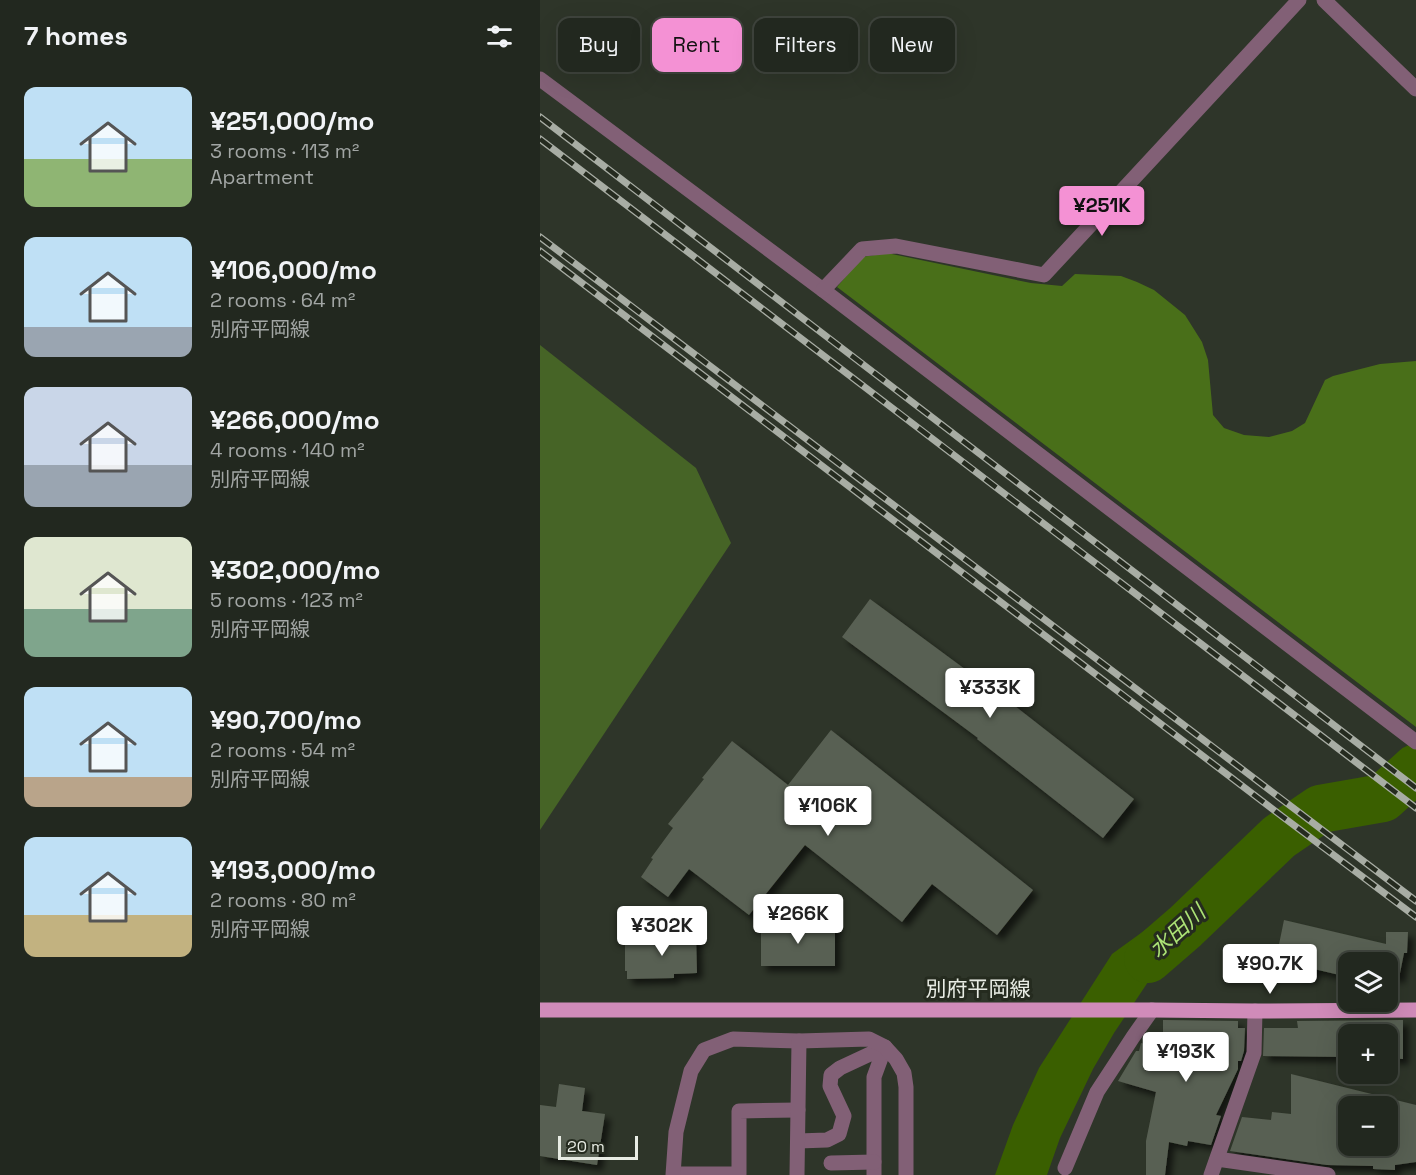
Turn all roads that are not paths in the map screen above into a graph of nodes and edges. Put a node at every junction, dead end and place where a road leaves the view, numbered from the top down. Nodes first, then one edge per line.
1 (1299, 0) edge
2 (1324, 0) edge
3 (540, 79) edge
4 (1416, 89) edge
5 (823, 290) junction
6 (1416, 742) edge
7 (540, 1010) edge
8 (1152, 1010) junction
9 (1416, 1010) edge
10 (1254, 1011) junction
11 (799, 1041) junction
12 (885, 1047) junction
13 (798, 1110) junction
14 (798, 1141) junction
15 (1217, 1159) junction
16 (831, 1163) dead end
17 (1065, 1167) dead end
18 (797, 1169) edge
19 (874, 1169) edge
20 (674, 1174) edge
21 (807, 1175) edge
22 (906, 1175) edge
23 (1211, 1175) edge
24 (1328, 1175) edge

1 - 5 street
2 - 4 street
3 - 5 street
5 - 6 street
7 - 8 main road, 別府平岡線
8 - 10 main road, 別府平岡線
8 - 17 street
9 - 10 main road, 別府平岡線
10 - 15 street
11 - 12 street
11 - 13 street
11 - 20 street
12 - 14 street
12 - 19 street
12 - 22 street
13 - 14 street
13 - 20 street
14 - 18 street
15 - 23 street
15 - 24 street
16 - 19 street
18 - 21 street

